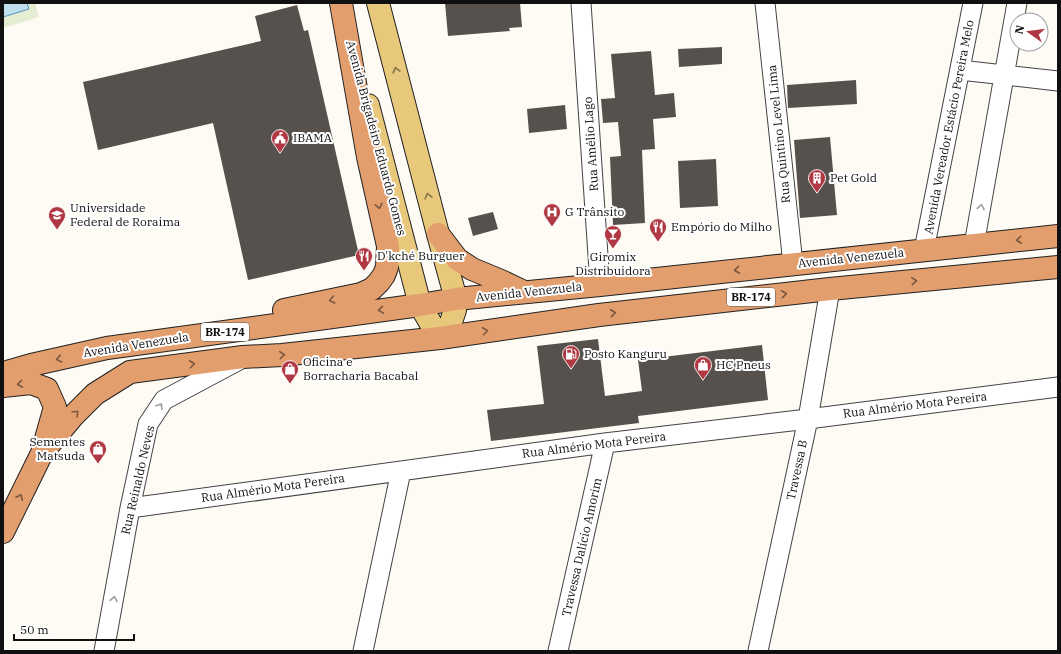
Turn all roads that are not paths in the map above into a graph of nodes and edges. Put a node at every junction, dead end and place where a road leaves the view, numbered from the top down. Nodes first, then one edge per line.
1 (341, 3) edge
2 (378, 3) edge
3 (581, 3) edge
4 (765, 3) edge
5 (973, 3) edge
6 (1017, 3) edge
7 (960, 70) junction
8 (1005, 75) junction
9 (1058, 81) edge
10 (438, 234) junction
11 (1058, 236) edge
12 (974, 245) junction
13 (924, 250) junction
14 (793, 264) junction
15 (1058, 267) edge
16 (600, 285) junction
17 (830, 289) junction
18 (525, 292) junction
19 (456, 299) junction
20 (420, 305) junction
21 (443, 337) junction
22 (107, 348) junction
23 (243, 357) junction
24 (3, 373) edge
25 (3, 386) edge
26 (1058, 387) edge
27 (808, 419) junction
28 (605, 443) junction
29 (42, 453) junction
30 (401, 471) junction
31 (130, 508) junction
32 (5, 525) edge
33 (104, 651) edge
34 (363, 651) edge
35 (558, 651) edge
36 (758, 651) edge

1 - 20 main road, Avenida Brigadeiro Eduardo Gomes
1 -> 22 highway
10 -> 2 main road
3 - 16 street, Rua Amélio Lago
4 - 14 street, Rua Quintino Level Lima
5 - 7 street, Avenida Vereador Estácio Pereira Melo
6 - 8 street
7 - 8 street
7 - 13 street, Avenida Vereador Estácio Pereira Melo
8 - 9 street
12 -> 8 street
10 - 18 highway
10 - 19 main road
11 -> 12 highway, Avenida Venezuela / BR-174
12 - 13 highway, Avenida Venezuela / BR-174
13 - 14 highway, Avenida Venezuela / BR-174
14 -> 16 highway, Avenida Venezuela / BR-174
17 -> 15 highway, BR-174
16 - 18 highway, Avenida Venezuela / BR-174
21 -> 17 highway, BR-174
17 - 27 street, Travessa B
18 - 19 highway, Avenida Venezuela / BR-174
19 - 20 highway, Avenida Venezuela / BR-174
19 - 21 main road
20 - 21 main road, Avenida Brigadeiro Eduardo Gomes
20 -> 22 highway, Avenida Venezuela / BR-174
23 -> 21 highway, BR-174
22 -> 24 highway, Avenida Venezuela / BR-174
29 -> 23 highway, BR-174
31 -> 23 street, Rua Reinaldo Neves
29 -> 25 highway, BR-174
26 - 27 street, Rua Almério Mota Pereira
27 - 28 street, Rua Almério Mota Pereira
27 - 36 street, Travessa B
28 - 30 street, Rua Almério Mota Pereira
28 - 35 street, Travessa Dalício Amorim
32 -> 29 highway, BR-174
30 - 31 street, Rua Almério Mota Pereira
30 - 34 street
33 -> 31 street, Rua Reinaldo Neves

